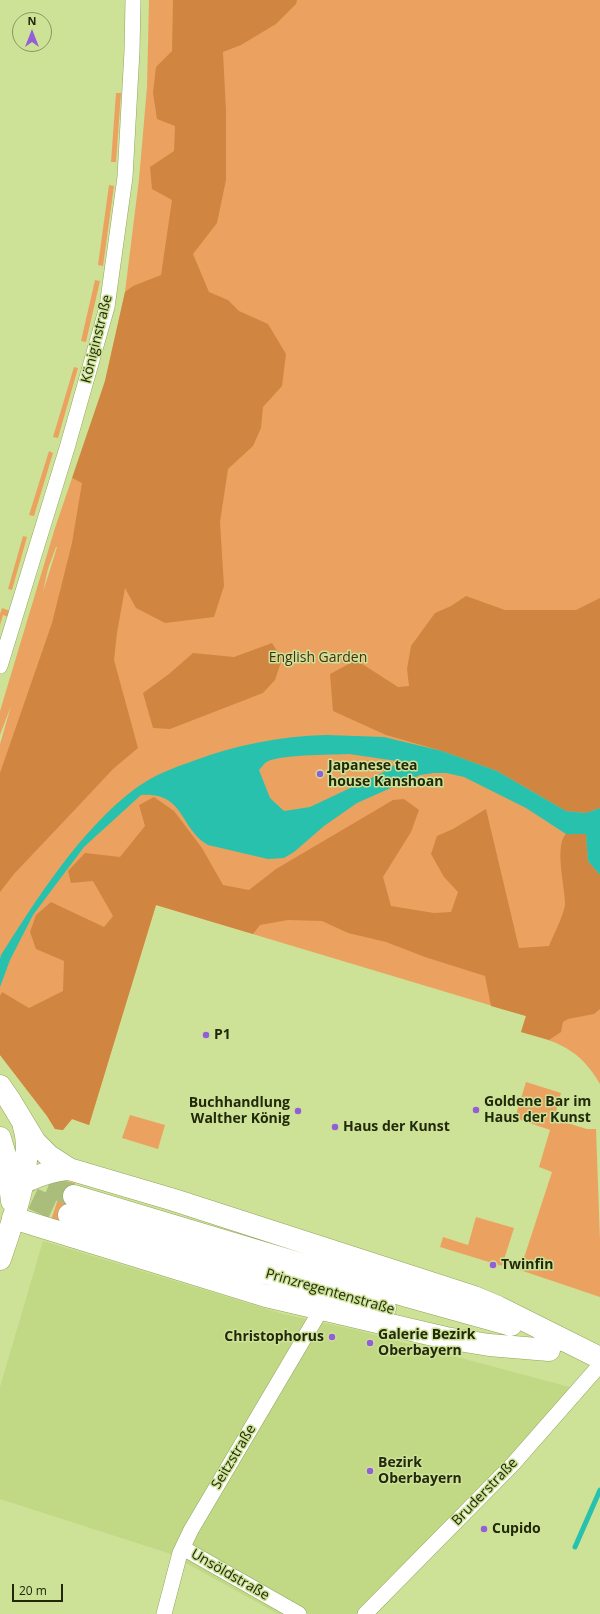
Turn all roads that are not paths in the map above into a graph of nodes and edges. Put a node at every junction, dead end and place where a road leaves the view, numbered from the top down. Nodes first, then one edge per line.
1 (133, 0) edge
2 (0, 666) edge
3 (0, 1086) edge
4 (23, 1122) junction
5 (0, 1138) edge
6 (69, 1168) junction
7 (17, 1186) junction
8 (72, 1206) tunnel mouth
9 (13, 1218) junction
10 (0, 1259) edge
11 (322, 1308) junction
12 (557, 1345) junction
13 (598, 1360) edge
14 (183, 1548) junction
15 (164, 1614) edge
16 (299, 1614) edge
17 (364, 1614) edge

1 - 2 street, Königinstraße
3 - 4 main road
4 - 6 main road
4 - 7 main road
5 - 7 main road
6 - 7 main road
6 - 12 main road
7 - 9 main road
8 - 12 main road, Prinzregentenstraße
9 - 10 main road
9 - 11 main road
11 - 12 main road
11 - 14 street, Seitzstraße
12 - 13 main road, Prinzregentenstraße
13 - 17 street, Bruderstraße
14 - 15 street, Seitzstraße
14 - 16 street, Unsöldstraße

